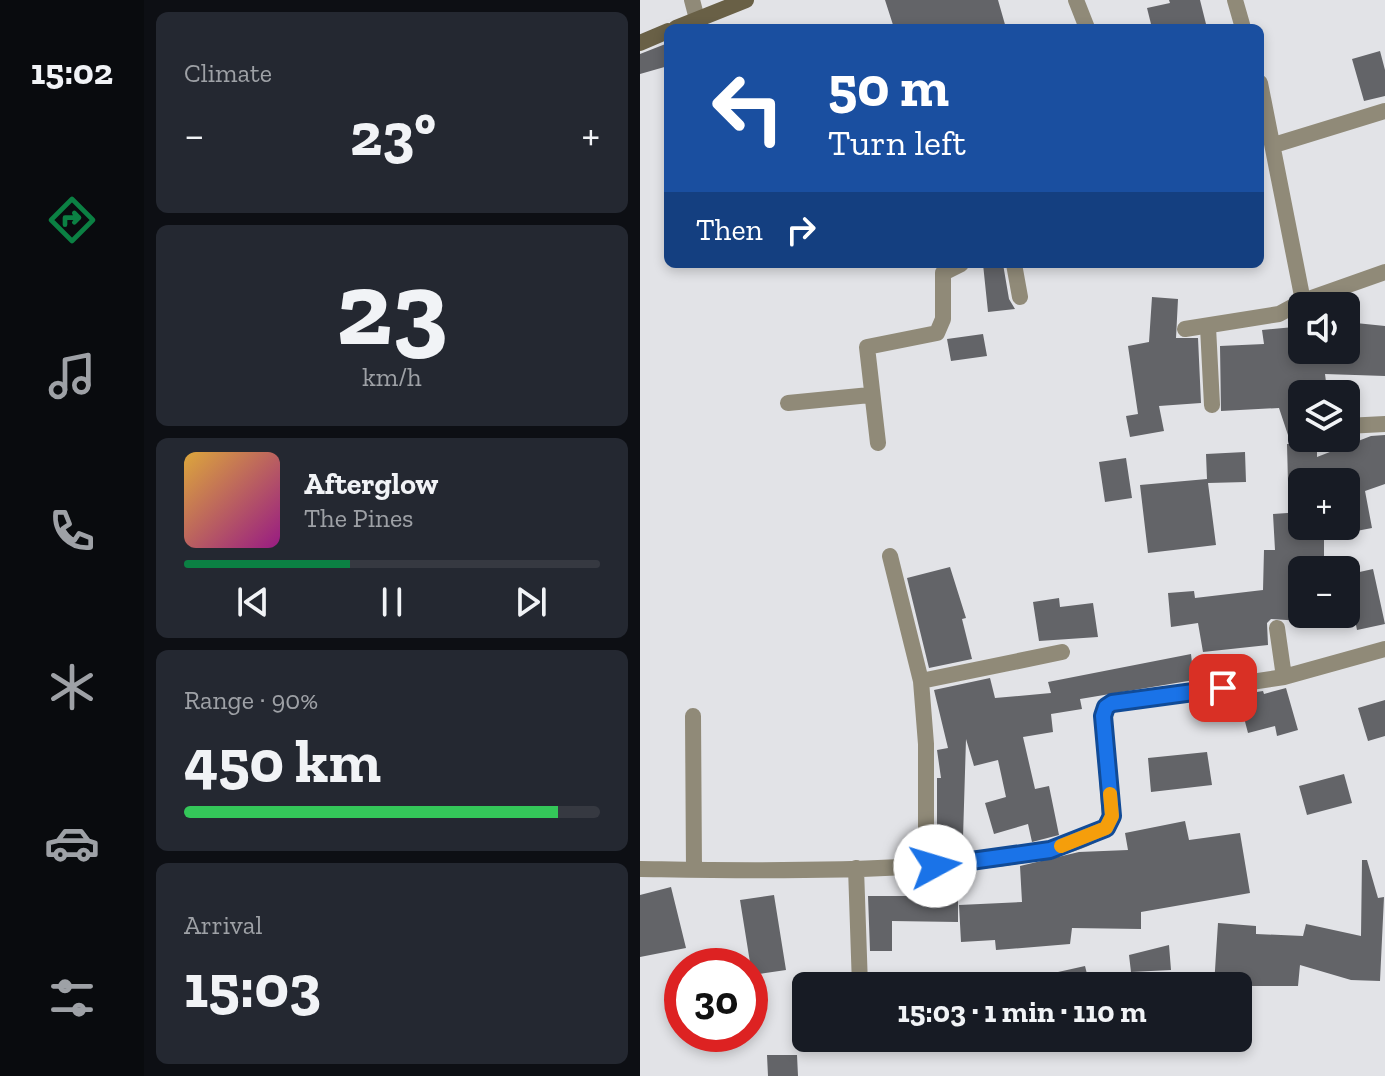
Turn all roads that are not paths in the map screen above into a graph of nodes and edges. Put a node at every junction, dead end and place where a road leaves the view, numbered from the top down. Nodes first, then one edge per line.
1 (692, 0) edge
2 (746, 0) edge
3 (1076, 0) edge
4 (1235, 0) edge
5 (697, 19) junction
6 (685, 24) edge
7 (1085, 24) edge
8 (1242, 24) edge
9 (664, 33) edge
10 (640, 43) edge
11 (1264, 105) edge
12 (1385, 111) edge
13 (1274, 145) junction
14 (953, 268) edge
15 (1015, 268) edge
16 (1385, 272) edge
17 (1301, 292) edge
18 (1328, 292) edge
19 (1020, 297) dead end
20 (1288, 309) edge
21 (1208, 327) junction
22 (1185, 329) dead end
23 (870, 395) junction
24 (788, 403) dead end
25 (1212, 405) dead end
26 (1385, 424) edge
27 (1360, 425) edge
28 (878, 443) dead end
29 (890, 556) dead end
30 (1277, 628) dead end
31 (1385, 649) edge
32 (1062, 652) dead end
33 (1284, 677) junction
34 (921, 681) junction
35 (693, 716) dead end
36 (926, 866) junction
37 (856, 868) junction
38 (640, 869) edge
39 (694, 870) junction
40 (860, 972) edge

1 - 5 street
2 - 5 main road
3 - 7 street
4 - 8 street
5 - 6 main road
9 - 10 main road
11 - 13 street
12 - 13 street
13 - 17 street
14 - 23 street
15 - 19 street
16 - 18 street
20 - 21 street
21 - 22 street
21 - 25 street
23 - 24 street
23 - 28 street
26 - 27 street
29 - 34 street
30 - 33 street
31 - 33 street
32 - 34 street
33 - 36 street
34 - 36 street
35 - 39 street
36 - 37 street
37 - 39 street
37 - 40 street
38 - 39 street

